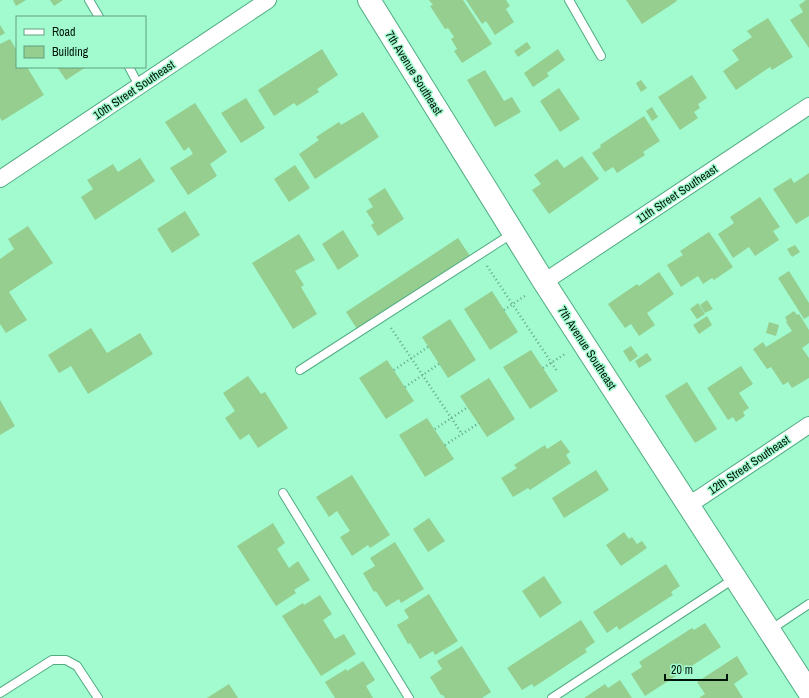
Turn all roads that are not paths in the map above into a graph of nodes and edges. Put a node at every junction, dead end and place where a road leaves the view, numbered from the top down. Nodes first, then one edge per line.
1 (89, 0) edge
2 (268, 0) edge
3 (368, 0) edge
4 (569, 0) edge
5 (98, 16) edge
6 (601, 56) dead end
7 (130, 68) edge
8 (139, 86) junction
9 (809, 106) edge
10 (2, 175) edge
11 (513, 232) junction
12 (544, 282) junction
13 (300, 370) dead end
14 (809, 425) edge
15 (283, 493) dead end
16 (689, 505) junction
17 (735, 578) junction
18 (809, 604) edge
19 (769, 630) junction
20 (809, 692) edge
21 (0, 693) edge
22 (98, 698) edge
23 (408, 698) edge
24 (552, 698) edge

1 - 5 lane
2 - 8 street, 10th Street Southeast
3 - 11 street, 7th Avenue Southeast
4 - 6 lane
7 - 8 lane
8 - 10 street, 10th Street Southeast
9 - 12 street, 11th Street Southeast
11 - 12 street, 7th Avenue Southeast
11 - 13 lane
12 - 16 street, 7th Avenue Southeast
14 - 16 street, 12th Street Southeast
15 - 23 lane
16 - 17 street, 7th Avenue Southeast
17 - 19 street, 7th Avenue Southeast
17 - 24 lane
18 - 19 lane
19 - 20 street, 7th Avenue Southeast
21 - 22 lane

